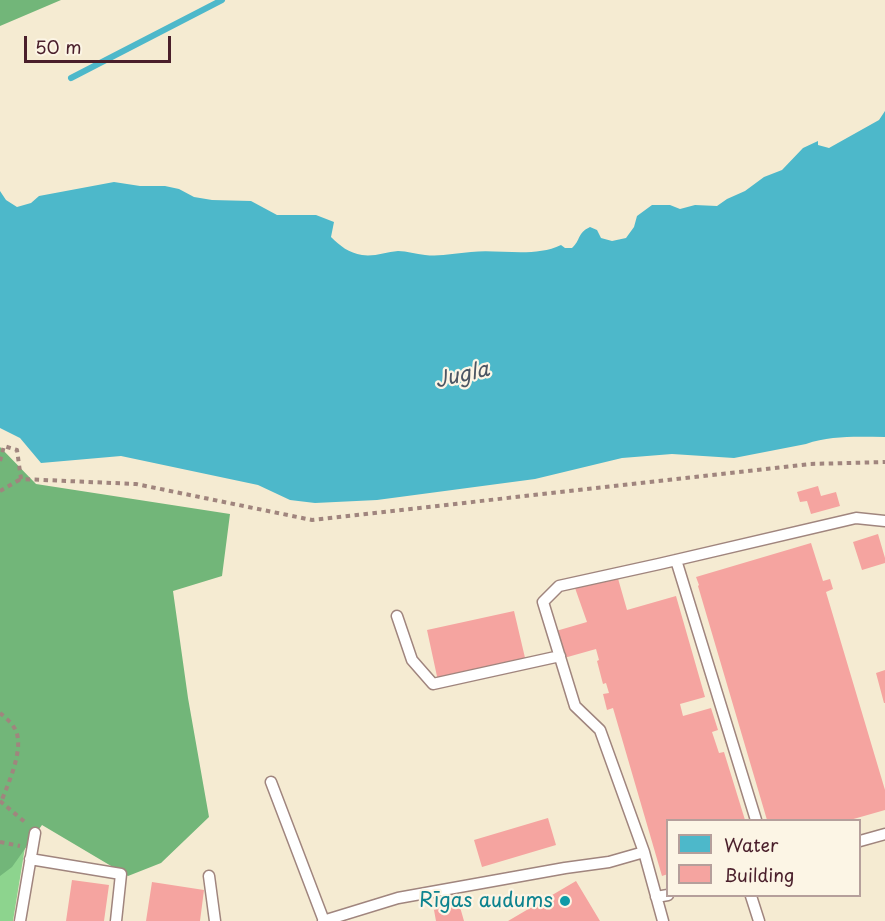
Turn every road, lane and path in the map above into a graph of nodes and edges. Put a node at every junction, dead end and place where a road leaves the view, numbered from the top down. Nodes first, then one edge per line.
1 (2, 445) edge
2 (0, 461) edge
3 (885, 462) edge
4 (21, 479) junction
5 (0, 490) edge
6 (885, 521) edge
7 (676, 560) junction
8 (397, 616) dead end
9 (560, 656) junction
10 (0, 713) edge
11 (271, 782) dead end
12 (1, 802) edge
13 (756, 819) edge
14 (35, 833) joint
15 (885, 834) edge
16 (861, 841) edge
17 (644, 852) junction
18 (30, 859) junction
19 (209, 876) dead end
20 (666, 895) edge
21 (656, 897) junction
22 (751, 897) edge
23 (20, 921) edge
24 (116, 921) edge
25 (215, 921) edge
26 (323, 921) edge
27 (663, 921) edge
28 (759, 921) edge

1 - 2 path
1 - 4 path
3 - 4 path
4 - 5 path
6 - 7 lane
7 - 9 lane
7 - 13 lane
8 - 9 lane
9 - 17 lane
10 - 12 path
11 - 26 lane
12 - 14 path
14 - 18 lane
15 - 16 lane
17 - 21 lane
17 - 26 lane
18 - 23 lane
18 - 24 lane
19 - 25 lane
20 - 21 lane
21 - 27 lane
22 - 28 lane

